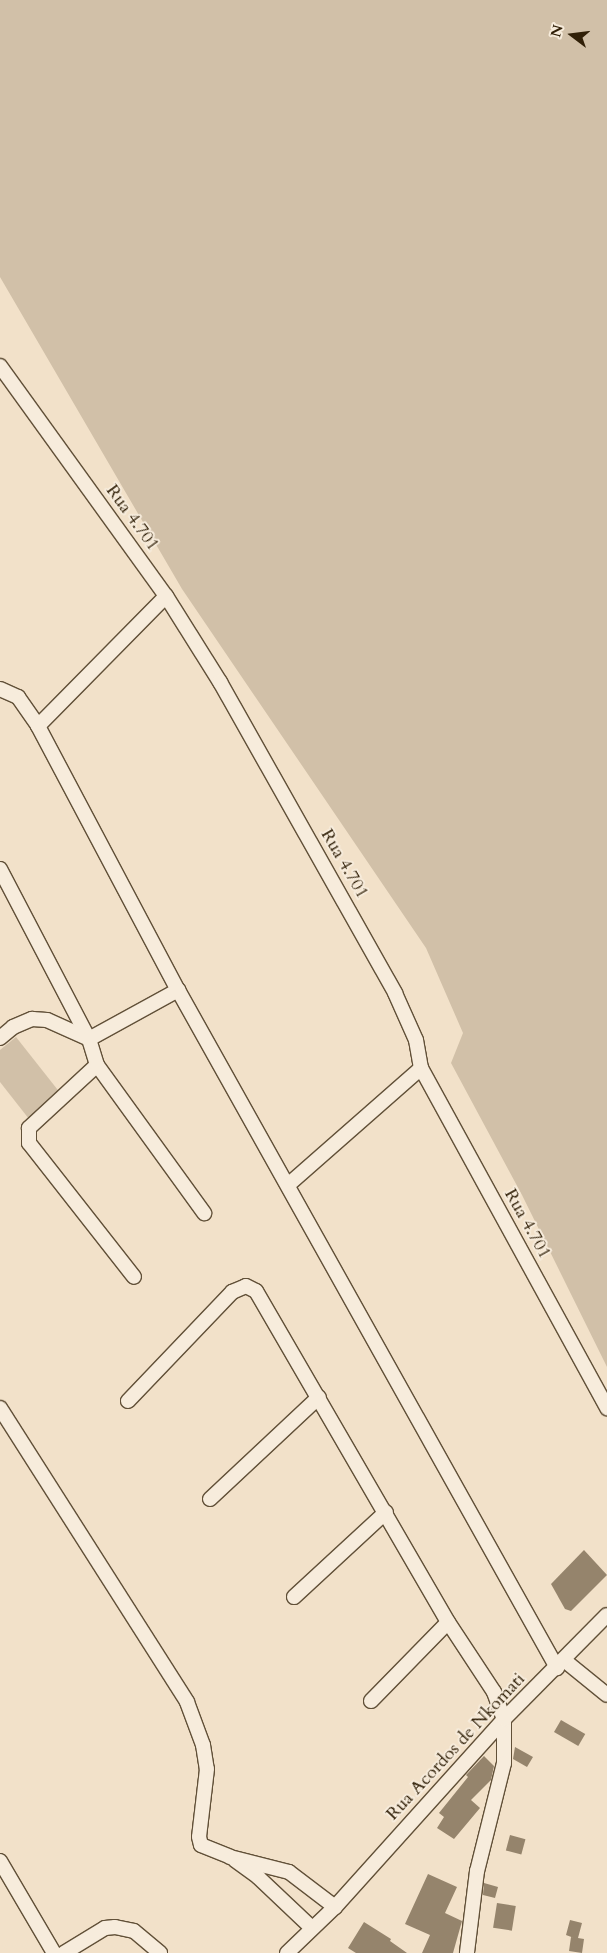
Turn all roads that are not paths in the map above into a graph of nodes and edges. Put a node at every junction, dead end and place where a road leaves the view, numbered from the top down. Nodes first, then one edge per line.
1 (0, 366) edge
2 (166, 596) junction
3 (0, 689) edge
4 (38, 726) junction
5 (0, 869) edge
6 (178, 990) junction
7 (0, 1038) edge
8 (89, 1039) junction
9 (97, 1065) junction
10 (421, 1068) junction
11 (288, 1185) junction
12 (204, 1213) dead end
13 (134, 1277) dead end
14 (319, 1397) junction
15 (128, 1401) dead end
16 (0, 1408) edge
17 (607, 1408) edge
18 (210, 1499) dead end
19 (386, 1512) junction
20 (294, 1597) dead end
21 (607, 1615) edge
22 (448, 1622) junction
23 (561, 1664) junction
24 (607, 1695) edge
25 (371, 1700) dead end
26 (504, 1719) junction
27 (230, 1857) junction
28 (0, 1861) edge
29 (335, 1906) junction
30 (312, 1928) junction
31 (54, 1953) edge
32 (64, 1953) edge
33 (160, 1953) edge
34 (287, 1953) edge
35 (467, 1953) edge

1 - 2 street, Rua 4.701
2 - 4 street
2 - 10 street, Rua 4.701
3 - 4 street
4 - 6 street
5 - 8 street
6 - 8 street
6 - 11 street
7 - 8 street
8 - 9 street
9 - 12 street
9 - 13 street
10 - 11 street
10 - 17 street, Rua 4.701
11 - 23 street
14 - 15 street
14 - 18 street
14 - 19 street
16 - 27 street
19 - 20 street
19 - 22 street
21 - 23 street, Rua Acordos de Nkomati
22 - 25 street
22 - 26 street
23 - 24 street
23 - 26 street, Rua Acordos de Nkomati
26 - 29 street, Rua Acordos de Nkomati
26 - 35 street
27 - 29 street
27 - 30 street
28 - 31 street
29 - 30 street, Rua Acordos de Nkomati
30 - 34 street, Rua Acordos de Nkomati
32 - 33 street

